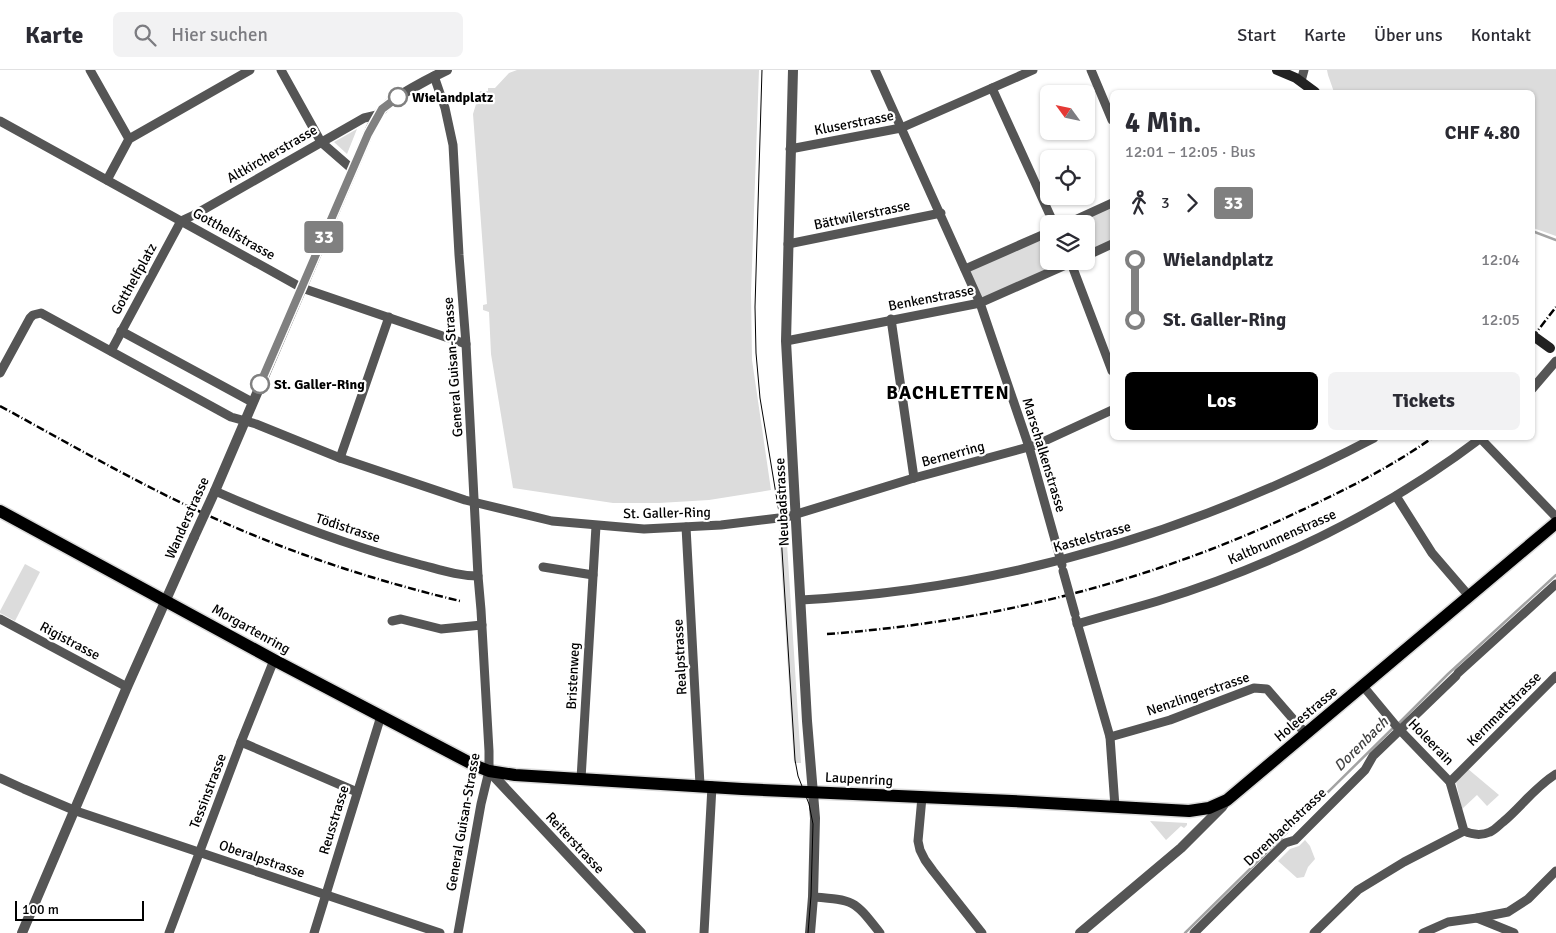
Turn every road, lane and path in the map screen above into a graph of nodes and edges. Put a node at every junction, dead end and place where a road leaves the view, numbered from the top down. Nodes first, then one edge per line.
1 (90, 70) edge
2 (250, 70) edge
3 (281, 70) edge
4 (447, 70) edge
5 (792, 70) edge
6 (875, 70) edge
7 (1033, 70) edge
8 (1091, 70) edge
9 (1277, 70) edge
10 (1304, 70) edge
11 (433, 73) edge
12 (1301, 81) junction
13 (992, 88) junction
14 (1312, 90) edge
15 (378, 115) junction
16 (1110, 115) edge
17 (0, 121) edge
18 (901, 128) junction
19 (129, 138) junction
20 (321, 142) junction
21 (790, 149) junction
22 (352, 169) junction
23 (107, 180) junction
24 (1110, 205) edge
25 (940, 213) junction
26 (1050, 215) edge
27 (1087, 215) edge
28 (181, 221) junction
29 (1040, 236) edge
30 (788, 244) junction
31 (1110, 245) edge
32 (1095, 252) edge
33 (966, 269) junction
34 (1054, 270) edge
35 (1076, 270) edge
36 (302, 288) junction
37 (980, 302) junction
38 (389, 317) junction
39 (891, 319) junction
40 (121, 331) junction
41 (1535, 337) edge
42 (786, 341) junction
43 (466, 344) junction
44 (1553, 350) edge
45 (111, 351) junction
46 (1556, 361) edge
47 (1110, 365) edge
48 (0, 374) edge
49 (1535, 386) edge
50 (252, 402) junction
51 (1110, 411) edge
52 (245, 422) junction
53 (1370, 440) edge
54 (1478, 440) edge
55 (1483, 440) edge
56 (1029, 447) junction
57 (340, 458) junction
58 (914, 478) junction
59 (215, 491) junction
60 (1396, 496) junction
61 (474, 502) junction
62 (0, 511) edge
63 (796, 514) junction
64 (1556, 517) edge
65 (1556, 523) edge
66 (596, 526) junction
67 (686, 528) junction
68 (1061, 561) junction
69 (543, 567) dead end
70 (478, 576) junction
71 (593, 576) junction
72 (1556, 584) edge
73 (1469, 596) junction
74 (166, 600) junction
75 (801, 600) junction
76 (0, 619) edge
77 (392, 621) dead end
78 (1077, 624) junction
79 (482, 625) junction
80 (274, 660) junction
81 (1556, 676) edge
82 (1363, 686) junction
83 (127, 687) junction
84 (381, 716) junction
85 (1396, 726) junction
86 (1306, 734) junction
87 (1110, 737) junction
88 (241, 742) junction
89 (489, 771) junction
90 (1556, 774) edge
91 (0, 778) edge
92 (582, 778) junction
93 (1450, 782) junction
94 (706, 786) junction
95 (357, 792) junction
96 (813, 792) junction
97 (922, 797) junction
98 (1227, 800) junction
99 (1115, 807) junction
100 (76, 811) junction
101 (1464, 831) junction
102 (199, 852) junction
103 (1556, 871) edge
104 (325, 895) junction
105 (813, 898) junction
106 (1477, 918) junction
107 (636, 931) edge
108 (22, 933) edge
109 (169, 933) edge
110 (314, 933) edge
111 (440, 933) edge
112 (458, 933) edge
113 (704, 933) edge
114 (810, 933) edge
115 (880, 933) edge
116 (982, 933) edge
117 (1080, 933) edge
118 (1194, 933) edge
119 (1314, 933) edge
120 (1423, 933) edge
121 (1514, 933) edge

1 - 19 street
2 - 19 street
3 - 20 street
4 - 11 street
5 - 21 street, Neubadstrasse
6 - 18 street, Marschalkenstrasse
7 - 13 street, Kluserstrasse
8 - 16 street
9 - 12 main road
10 - 12 street
11 - 15 street
11 - 43 street, General Guisan-Strasse
12 - 14 main road
13 - 18 street, Kluserstrasse
13 - 26 street
15 - 20 street, Altkircherstrasse
15 - 22 street, Wanderstrasse
17 - 23 street, Gotthelfstrasse
18 - 21 street, Kluserstrasse
18 - 25 street, Marschalkenstrasse
19 - 23 street
20 - 22 street
20 - 28 street, Altkircherstrasse
21 - 30 street, Neubadstrasse
22 - 36 street, Wanderstrasse
23 - 28 street, Gotthelfstrasse
24 - 27 street
25 - 30 street, Bättwilerstrasse
25 - 33 street, Marschalkenstrasse
28 - 36 street, Gotthelfstrasse
28 - 40 street, Gotthelfplatz
29 - 33 street, Benkenstrasse
30 - 42 street, Neubadstrasse
31 - 32 street
33 - 37 street, Marschalkenstrasse
34 - 37 street, Benkenstrasse
35 - 47 street
36 - 38 street, Gotthelfstrasse
36 - 50 street, Wanderstrasse
37 - 39 street, Benkenstrasse
37 - 56 street, Marschalkenstrasse
38 - 43 street, Gotthelfstrasse
38 - 57 street
39 - 42 street, Benkenstrasse
39 - 58 street
40 - 45 street, Gotthelfplatz
40 - 50 street
41 - 44 main road, bridge
42 - 63 street, Neubadstrasse
43 - 61 street, General Guisan-Strasse
45 - 48 street, St. Galler-Ring
45 - 52 street, St. Galler-Ring
46 - 49 street
50 - 52 street, Wanderstrasse
51 - 56 street, Bernerring
52 - 57 street, St. Galler-Ring
52 - 59 street, Wanderstrasse
53 - 68 street, Kastelstrasse
54 - 60 street, Kaltbrunnenstrasse
55 - 64 street
56 - 58 street, Bernerring
56 - 68 street, Marschalkenstrasse
57 - 61 street, St. Galler-Ring
58 - 63 street, Bernerring
59 - 70 street, Tödistrasse
59 - 74 street, Wanderstrasse, bridge
60 - 73 street
60 - 78 street, Kaltbrunnenstrasse
61 - 66 street, St. Galler-Ring
61 - 70 street, General Guisan-Strasse
62 - 74 main road, Morgartenring
63 - 67 street, St. Galler-Ring
63 - 75 street, Neubadstrasse
65 - 73 main road, Holeestrasse
66 - 67 street, St. Galler-Ring
66 - 71 street, Bristenweg
67 - 94 street, Realpstrasse
68 - 75 street, Kastelstrasse
68 - 78 street, Marschalkenstrasse, bridge
69 - 71 street
70 - 79 street, General Guisan-Strasse
71 - 92 street, Bristenweg
72 - 85 street, Dorenbachstrasse
73 - 82 main road, Holeestrasse
74 - 80 main road, Morgartenring
74 - 83 street, Wanderstrasse
75 - 96 street, Neubadstrasse
76 - 83 street, Rigistrasse
77 - 79 street
78 - 87 street, Marschalkenstrasse
79 - 89 street, General Guisan-Strasse
80 - 84 main road, Morgartenring
80 - 88 street, Tessinstrasse
81 - 93 street, Kernmattstrasse
82 - 85 street, Holeerain
82 - 86 main road, Holeestrasse
83 - 100 street, Wanderstrasse
84 - 89 main road, Morgartenring
84 - 95 street, Reusstrasse
85 - 93 street, Holeerain
85 - 118 street, Dorenbachstrasse
86 - 87 street, Nenzlingerstrasse
86 - 98 main road, Holeestrasse
87 - 99 street, Marschalkenstrasse
88 - 95 street
88 - 102 street, Tessinstrasse
89 - 92 main road, Laupenring
89 - 107 street, Reiterstrasse
89 - 112 street, General Guisan-Strasse
90 - 101 street
91 - 100 street, Oberalpstrasse
92 - 94 main road, Laupenring
93 - 101 street, Holeerain
94 - 96 main road, Laupenring
94 - 113 street, Realpstrasse
95 - 104 street, Reusstrasse
96 - 97 main road, Laupenring
96 - 105 street, Neubadstrasse
97 - 99 main road, Laupenring
97 - 116 street
98 - 99 main road, Laupenring
98 - 117 street, Holeestrasse
100 - 102 street, Oberalpstrasse
100 - 108 street, Wanderstrasse
101 - 119 street
102 - 104 street, Oberalpstrasse
102 - 109 street, Tessinstrasse
103 - 106 street
104 - 110 street, Reusstrasse
104 - 111 street, Oberalpstrasse
105 - 114 street, Neubadstrasse
105 - 115 street
106 - 120 street
106 - 121 street

